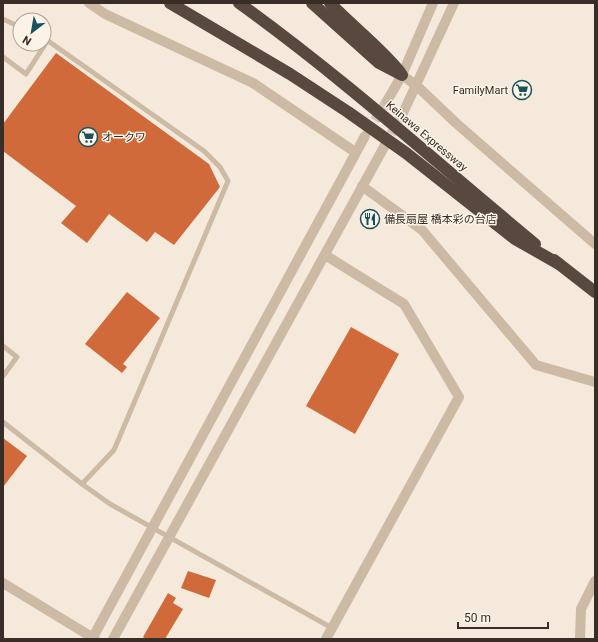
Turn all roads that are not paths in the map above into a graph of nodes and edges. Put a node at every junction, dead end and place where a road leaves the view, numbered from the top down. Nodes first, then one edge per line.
1 (89, 3) edge
2 (170, 3) edge
3 (239, 3) edge
4 (312, 3) edge
5 (330, 3) edge
6 (433, 3) edge
7 (454, 3) edge
8 (52, 43) edge
9 (39, 52) edge
10 (3, 57) edge
11 (402, 75) junction
12 (417, 86) junction
13 (387, 101) tunnel mouth
14 (403, 113) tunnel mouth
15 (365, 136) tunnel mouth
16 (384, 147) tunnel mouth
17 (355, 152) junction
18 (362, 186) junction
19 (595, 244) edge
20 (325, 255) junction
21 (559, 264) junction
22 (595, 292) edge
23 (3, 346) edge
24 (3, 376) edge
25 (595, 382) edge
26 (3, 422) edge
27 (82, 484) junction
28 (595, 581) edge
29 (3, 583) edge
30 (332, 628) junction
31 (93, 639) edge
32 (113, 639) edge
33 (326, 639) edge
34 (580, 639) edge

1 - 17 street
2 - 21 highway
3 - 21 highway, Keinawa Expressway
4 - 11 highway
5 - 11 highway
6 - 11 street
7 - 12 street
8 - 27 lane
9 - 10 lane
11 - 12 street
11 - 13 street
12 - 14 street
12 - 19 street
15 - 17 street
16 - 18 street
17 - 31 street
18 - 20 street
18 - 25 street
20 - 30 street
20 - 32 street
21 - 22 highway, Keinawa Expressway
23 - 24 lane
26 - 27 lane
27 - 30 lane, bridge
28 - 34 street
29 - 31 street
30 - 33 street

